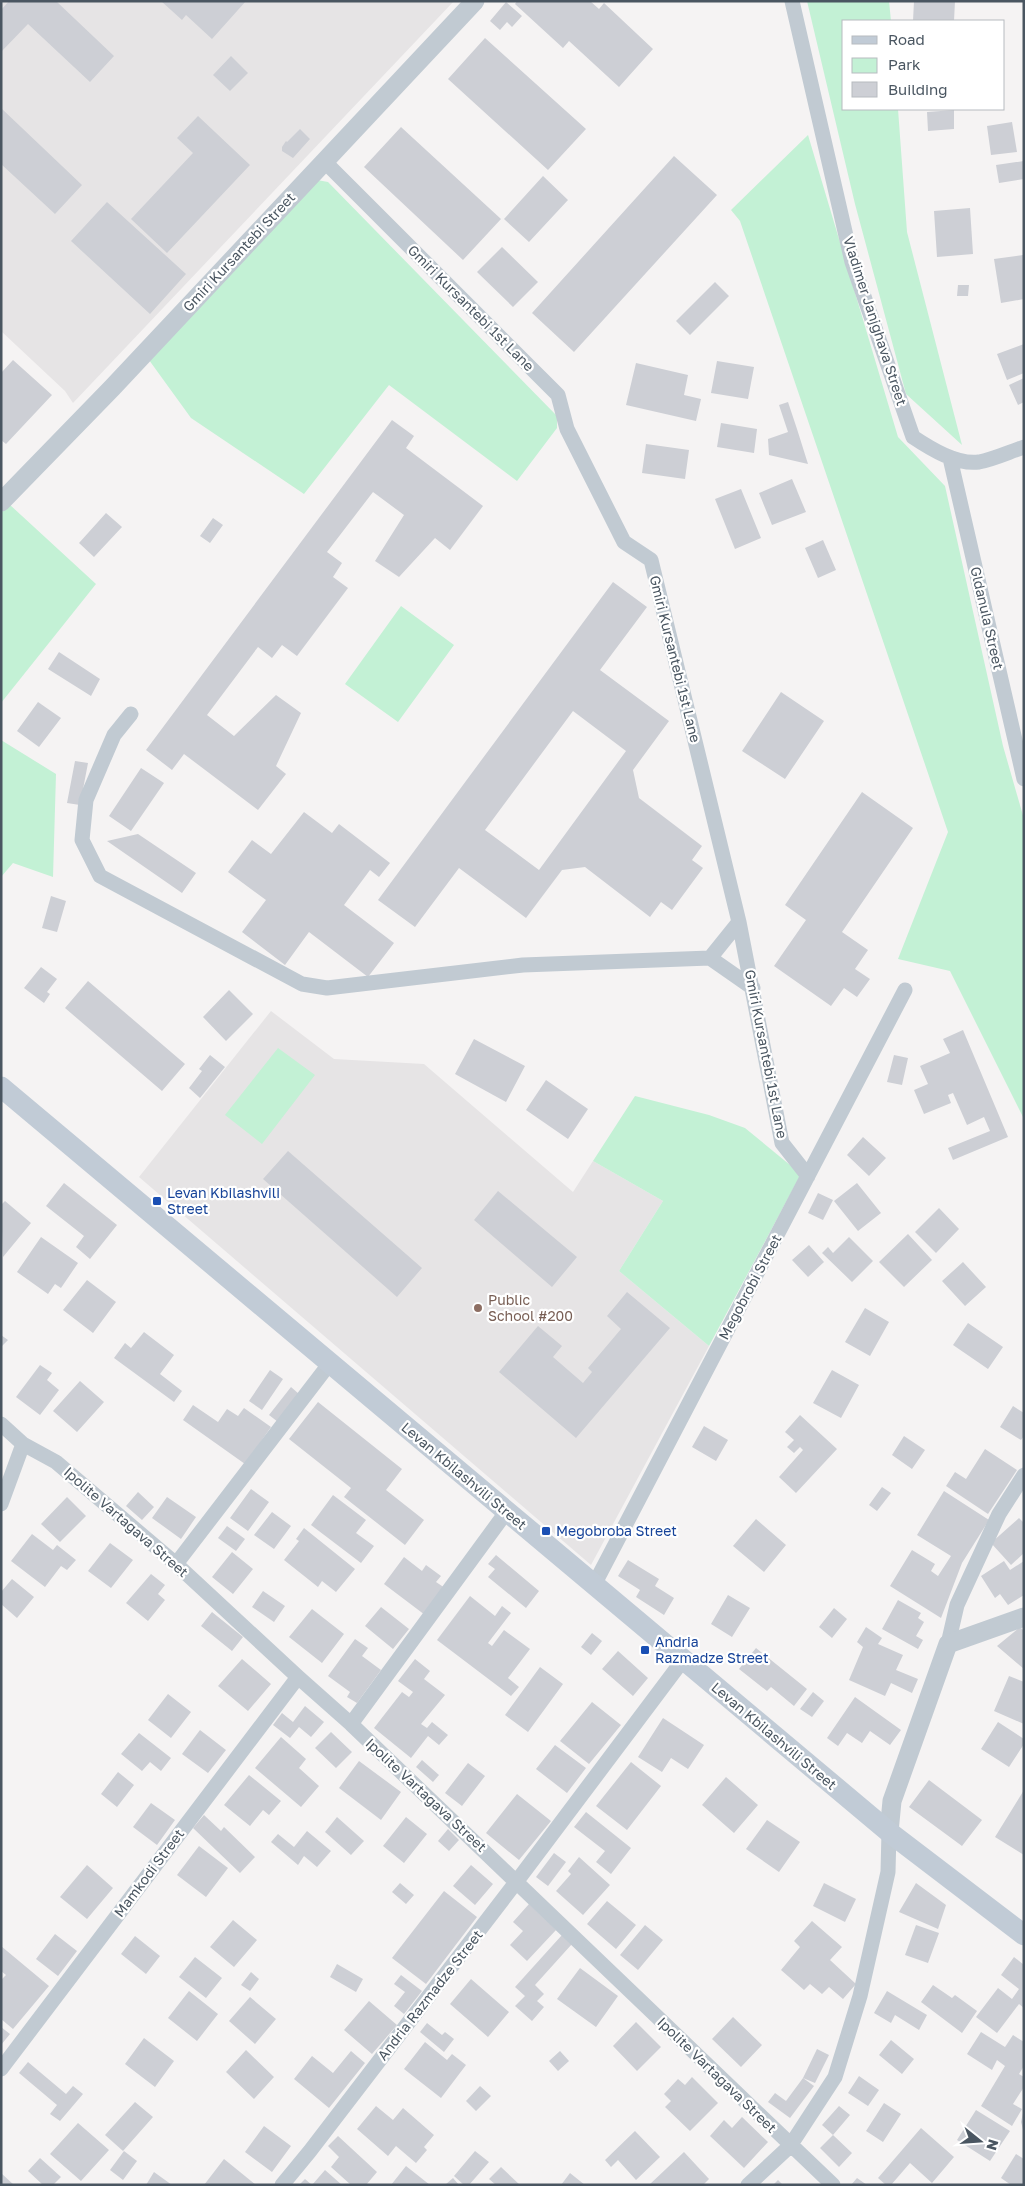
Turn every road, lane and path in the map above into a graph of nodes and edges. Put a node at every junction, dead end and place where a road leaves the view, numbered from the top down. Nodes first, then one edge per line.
1 (475, 1) edge
2 (792, 1) edge
3 (324, 161) junction
4 (1024, 447) edge
5 (950, 458) junction
6 (1, 502) edge
7 (131, 714) dead end
8 (1024, 779) edge
9 (739, 922) junction
10 (710, 958) junction
11 (753, 988) junction
12 (905, 990) dead end
13 (1, 1087) edge
14 (808, 1176) junction
15 (330, 1363) junction
16 (1, 1424) edge
17 (23, 1444) junction
18 (1024, 1475) edge
19 (1, 1504) edge
20 (506, 1512) junction
21 (176, 1564) junction
22 (594, 1585) junction
23 (1024, 1618) edge
24 (948, 1644) junction
25 (683, 1660) junction
26 (298, 1677) junction
27 (351, 1724) junction
28 (889, 1832) junction
29 (517, 1881) junction
30 (1024, 1935) edge
31 (1, 2069) edge
32 (790, 2146) junction
33 (282, 2185) edge
34 (748, 2185) edge
35 (833, 2185) edge

1 - 3 street, Gmiri Kursantebi Street
2 - 5 street, Vladimer Janjghava Street
3 - 6 street, Gmiri Kursantebi Street
3 - 9 street, Gmiri Kursantebi 1st Lane
4 - 5 street, Vladimer Janjghava Street
5 - 8 street, Gldanula Street
7 - 10 street
9 - 10 street
9 - 11 street, Gmiri Kursantebi 1st Lane
10 - 11 street
11 - 14 street, Gmiri Kursantebi 1st Lane
12 - 14 street, Megobrobi Street
13 - 15 main road, Levan Kbilashvili Street
14 - 22 street, Megobrobi Street
15 - 20 main road, Levan Kbilashvili Street
15 - 21 street
16 - 17 street, Ipolite Vartagava Street
17 - 19 street
17 - 21 street, Ipolite Vartagava Street
18 - 24 street
20 - 22 main road, Levan Kbilashvili Street
20 - 27 street
21 - 26 street, Ipolite Vartagava Street
22 - 25 main road, Levan Kbilashvili Street
23 - 24 street
24 - 28 street
25 - 28 main road, Levan Kbilashvili Street
25 - 29 street, Andria Razmadze Street
26 - 27 street, Ipolite Vartagava Street
26 - 31 street, Mamkodi Street
27 - 29 street, Ipolite Vartagava Street
28 - 30 main road, Levan Kbilashvili Street
28 - 32 street
29 - 32 street, Ipolite Vartagava Street
29 - 33 street, Andria Razmadze Street
32 - 34 street
32 - 35 street, Ipolite Vartagava Street

